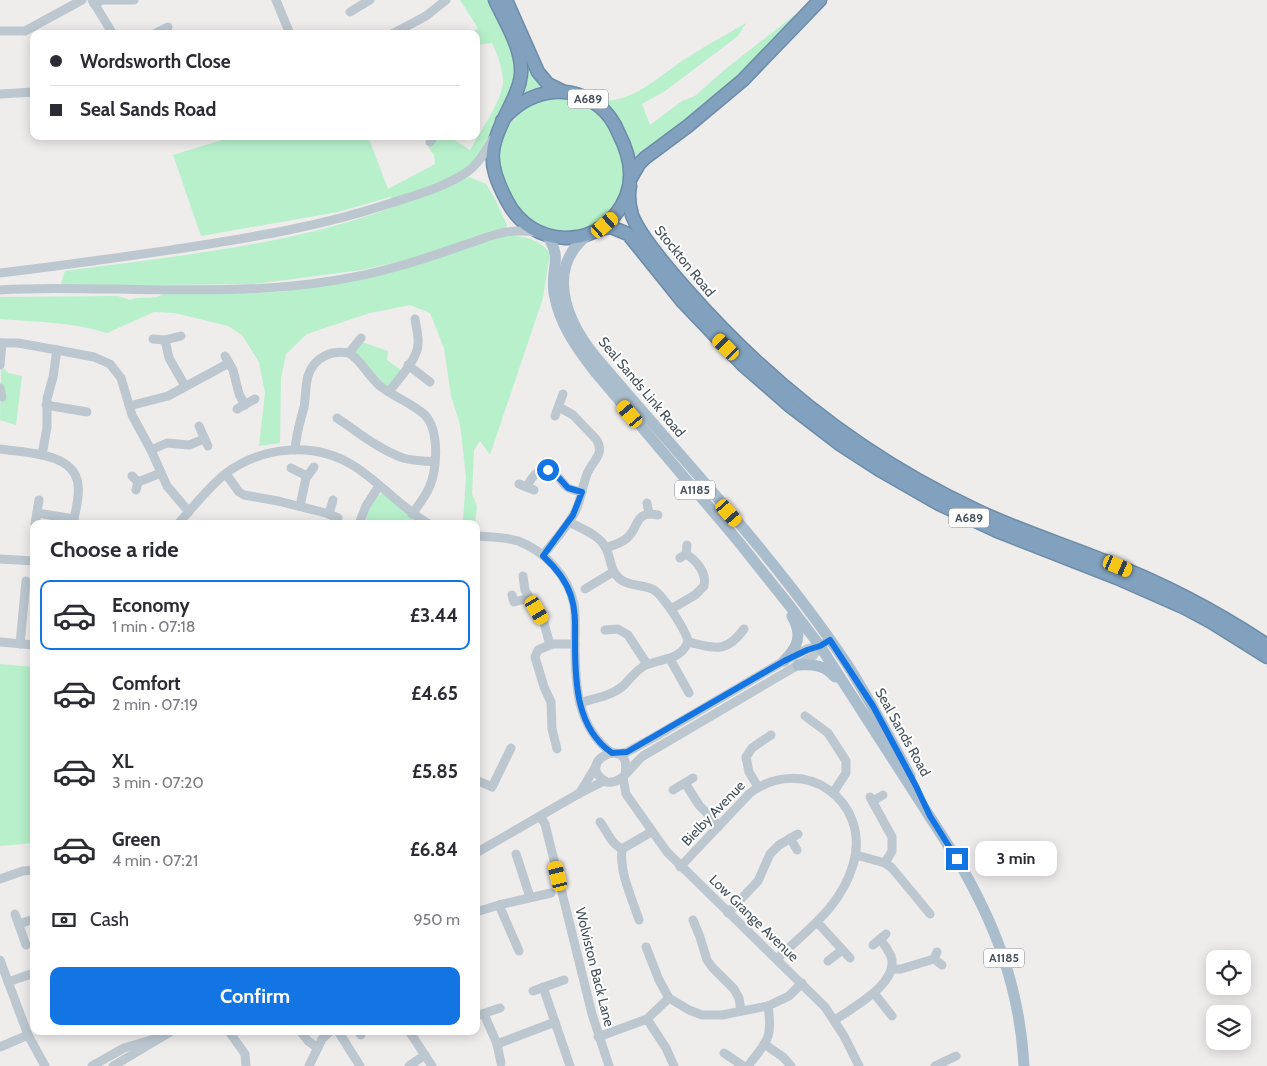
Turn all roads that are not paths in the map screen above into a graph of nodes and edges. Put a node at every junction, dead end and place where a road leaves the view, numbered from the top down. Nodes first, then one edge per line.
1 (82, 0) edge
2 (104, 0) edge
3 (134, 0) edge
4 (276, 0) edge
5 (370, 0) edge
6 (446, 0) edge
7 (495, 0) edge
8 (506, 0) edge
9 (820, 0) edge
10 (93, 2) edge
11 (358, 3) edge
12 (350, 12) dead end
13 (168, 27) dead end
14 (110, 30) edge
15 (162, 30) edge
16 (288, 30) edge
17 (400, 30) edge
18 (0, 31) edge
19 (30, 92) edge
20 (0, 94) edge
21 (570, 94) junction
22 (502, 121) junction
23 (496, 135) junction
24 (630, 183) junction
25 (594, 231) junction
26 (544, 234) junction
27 (0, 273) edge
28 (0, 290) edge
29 (415, 319) dead end
30 (181, 336) dead end
31 (363, 337) dead end
32 (153, 339) dead end
33 (165, 340) junction
34 (1, 343) edge
35 (731, 348) junction
36 (57, 350) junction
37 (349, 353) junction
38 (0, 365) edge
39 (408, 365) junction
40 (430, 382) dead end
41 (185, 386) junction
42 (389, 392) junction
43 (564, 394) dead end
44 (254, 399) dead end
45 (46, 405) junction
46 (129, 406) junction
47 (559, 407) junction
48 (86, 412) dead end
49 (555, 416) dead end
50 (337, 418) dead end
51 (199, 426) dead end
52 (0, 449) edge
53 (151, 450) junction
54 (296, 450) junction
55 (42, 455) junction
56 (434, 462) junction
57 (314, 467) dead end
58 (291, 468) dead end
59 (161, 473) junction
60 (226, 474) junction
61 (307, 476) junction
62 (135, 483) dead end
63 (379, 486) junction
64 (527, 487) dead end
65 (582, 492) junction
66 (38, 500) dead end
67 (333, 500) dead end
68 (647, 503) dead end
69 (300, 506) junction
70 (189, 512) junction
71 (37, 513) junction
72 (329, 514) junction
73 (412, 514) junction
74 (338, 518) dead end
75 (36, 520) edge
76 (66, 520) edge
77 (74, 520) edge
78 (182, 520) edge
79 (361, 520) edge
80 (422, 520) edge
81 (569, 522) junction
82 (480, 536) edge
83 (606, 548) junction
84 (684, 552) dead end
85 (543, 556) junction
86 (0, 559) edge
87 (30, 561) edge
88 (613, 572) junction
89 (523, 576) dead end
90 (26, 581) dead end
91 (705, 581) junction
92 (716, 583) dead end
93 (772, 585) junction
94 (585, 589) dead end
95 (14, 594) dead end
96 (512, 595) dead end
97 (24, 596) junction
98 (529, 598) junction
99 (671, 609) junction
100 (620, 619) dead end
101 (618, 629) junction
102 (605, 630) dead end
103 (743, 636) dead end
104 (0, 642) edge
105 (688, 642) junction
106 (825, 643) junction
107 (20, 644) junction
108 (575, 644) junction
109 (30, 645) edge
110 (550, 645) junction
111 (1267, 645) edge
112 (1267, 657) edge
113 (670, 659) junction
114 (784, 661) junction
115 (647, 664) junction
116 (798, 665) junction
117 (689, 686) dead end
118 (847, 688) junction
119 (580, 703) junction
120 (808, 721) dead end
121 (758, 731) dead end
122 (771, 735) dead end
123 (595, 738) junction
124 (763, 740) junction
125 (511, 748) dead end
126 (559, 748) dead end
127 (614, 753) junction
128 (597, 763) junction
129 (624, 776) junction
130 (480, 782) edge
131 (606, 782) junction
132 (758, 787) junction
133 (672, 790) dead end
134 (833, 793) junction
135 (578, 794) junction
136 (626, 794) junction
137 (883, 795) dead end
138 (540, 816) junction
139 (930, 816) junction
140 (607, 826) dead end
141 (719, 826) junction
142 (651, 832) junction
143 (622, 849) junction
144 (797, 850) dead end
145 (480, 851) edge
146 (516, 854) dead end
147 (856, 855) junction
148 (886, 862) junction
149 (680, 867) junction
150 (30, 870) edge
151 (0, 879) edge
152 (551, 893) dead end
153 (530, 897) junction
154 (499, 904) junction
155 (480, 911) edge
156 (924, 911) dead end
157 (728, 913) junction
158 (15, 914) dead end
159 (634, 917) dead end
160 (30, 920) edge
161 (692, 920) dead end
162 (817, 922) junction
163 (19, 924) junction
164 (880, 939) dead end
165 (26, 944) dead end
166 (842, 950) junction
167 (520, 951) dead end
168 (646, 954) dead end
169 (850, 958) dead end
170 (777, 959) junction
171 (0, 960) edge
172 (828, 962) dead end
173 (942, 965) dead end
174 (892, 969) junction
175 (30, 974) edge
176 (564, 980) dead end
177 (8, 982) junction
178 (802, 983) junction
179 (543, 987) junction
180 (533, 991) dead end
181 (874, 992) junction
182 (669, 998) junction
183 (768, 1006) junction
184 (500, 1008) dead end
185 (891, 1010) dead end
186 (741, 1011) junction
187 (480, 1015) edge
188 (647, 1019) junction
189 (835, 1020) junction
190 (555, 1022) junction
191 (28, 1034) junction
192 (165, 1035) edge
193 (231, 1035) edge
194 (304, 1035) edge
195 (326, 1035) edge
196 (341, 1035) edge
197 (412, 1035) edge
198 (161, 1037) junction
199 (598, 1037) junction
200 (496, 1044) junction
201 (764, 1044) junction
202 (0, 1047) edge
203 (318, 1048) junction
204 (724, 1053) dead end
205 (425, 1055) junction
206 (956, 1056) dead end
207 (730, 1062) edge
208 (501, 1063) dead end
209 (312, 1065) edge
210 (795, 1065) edge
211 (45, 1066) edge
212 (92, 1066) edge
213 (113, 1066) edge
214 (246, 1066) edge
215 (360, 1066) edge
216 (408, 1066) edge
217 (432, 1066) edge
218 (570, 1066) edge
219 (609, 1066) edge
220 (674, 1066) edge
221 (742, 1066) edge
222 (748, 1066) edge
223 (858, 1066) edge
224 (935, 1066) edge
225 (1024, 1066) edge

1 - 18 street
2 - 3 street
2 - 10 street
4 - 16 street
5 - 11 street
6 - 17 street
7 - 22 highway, A689
8 - 21 highway, A689
9 - 24 highway, A689
10 - 14 street
11 - 12 street
13 - 15 street
19 - 20 street
21 - 22 highway, A689
21 - 24 highway, A689
22 - 23 highway, A689
23 - 26 highway, A689
23 - 27 street
24 - 25 highway, A689
24 - 35 highway, Stockton Road / A689
25 - 26 highway, A689
25 - 35 highway, Stockton Road / A689
25 - 106 main road, Seal Sands Link Road / A1185
26 - 28 street
26 - 93 main road, Seal Sands Link Road / A1185
29 - 39 street
30 - 33 street
31 - 37 street
32 - 33 street
33 - 41 street
34 - 36 street
34 - 38 street
35 - 111 highway, A689
35 - 112 highway, A689
36 - 45 street
36 - 46 street
37 - 42 street
37 - 54 street
39 - 40 street
39 - 42 street
41 - 44 street
41 - 46 street
42 - 56 street
43 - 47 street
45 - 48 street
45 - 55 street
46 - 53 street
47 - 49 street
47 - 65 street
50 - 56 street
51 - 53 street
52 - 55 street
53 - 59 street
54 - 60 street
54 - 63 street
55 - 77 street
56 - 73 street
57 - 61 street
58 - 61 street
59 - 62 street
59 - 70 street
60 - 69 street
60 - 70 street
61 - 69 street
63 - 73 street
63 - 79 street
64 - 65 street
65 - 81 street
66 - 71 street
67 - 72 street
68 - 83 street
69 - 72 street
70 - 78 street
71 - 75 street
71 - 76 street
72 - 74 street
73 - 80 street
81 - 83 street
81 - 85 street
82 - 85 street
83 - 88 street
84 - 91 street
85 - 108 street
86 - 87 street
88 - 94 street
88 - 99 street
89 - 98 street
90 - 97 street
91 - 92 street
91 - 99 street
93 - 106 main road, Seal Sands Link Road / A1185
93 - 114 main road, A1185
95 - 97 street
96 - 98 street
97 - 107 street
98 - 110 street
99 - 105 street
100 - 101 street
101 - 102 street
101 - 115 street
103 - 105 street
104 - 107 street
105 - 113 street
106 - 114 street
106 - 116 street
106 - 118 main road, Seal Sands Road / A1185
106 - 139 main road, Seal Sands Road / A1185
107 - 109 street
108 - 110 street
108 - 119 street
110 - 126 street
113 - 115 street
113 - 117 street
114 - 127 street
115 - 119 street
116 - 118 main road
116 - 129 street
118 - 139 main road, Seal Sands Road / A1185
119 - 123 street
120 - 134 street
121 - 124 street
122 - 124 street
123 - 127 street
123 - 128 street
124 - 132 street
125 - 130 street
127 - 128 street
127 - 129 street
128 - 131 street
128 - 135 street
129 - 131 street
129 - 136 street, Low Grange Avenue
131 - 135 street
131 - 136 street, Low Grange Avenue
132 - 134 street, Bielby Avenue
132 - 141 street, Bielby Avenue
133 - 141 street
134 - 147 street, Bielby Avenue
135 - 138 street
136 - 142 street, Low Grange Avenue
137 - 148 street
138 - 145 street
138 - 199 street, Wolviston Back Lane
139 - 225 main road, Seal Sands Road / A1185
140 - 143 street
141 - 149 street, Bielby Avenue
142 - 143 street
142 - 149 street, Low Grange Avenue
143 - 159 street
144 - 157 street
146 - 153 street
147 - 148 street
147 - 162 street, Bielby Avenue
148 - 156 street
149 - 157 street, Low Grange Avenue
150 - 151 street
152 - 153 street
153 - 154 street
154 - 155 street
154 - 167 street
157 - 170 street, Low Grange Avenue
158 - 163 street
160 - 163 street
161 - 186 street
162 - 166 street
162 - 170 street, Bielby Avenue
163 - 165 street
164 - 174 street
166 - 169 street
166 - 172 street
168 - 182 street
170 - 178 street, Low Grange Avenue
171 - 177 street
173 - 174 street
174 - 181 street
175 - 177 street
176 - 179 street
177 - 191 street
178 - 183 street
178 - 189 street, Low Grange Avenue
179 - 180 street
179 - 190 street
181 - 185 street
181 - 189 street
182 - 186 street
182 - 188 street
183 - 186 street
183 - 201 street
184 - 187 street
187 - 200 street
188 - 199 street
188 - 220 street
189 - 223 street, Low Grange Avenue
190 - 200 street
190 - 218 street
191 - 202 street
191 - 211 street
192 - 198 street
193 - 214 street
194 - 203 street
195 - 203 street
196 - 215 street
197 - 205 street
198 - 212 street
198 - 213 street
199 - 219 street, Wolviston Back Lane
200 - 208 street
201 - 210 street
201 - 222 street
203 - 209 street
204 - 207 street
205 - 216 street
205 - 217 street
206 - 224 street
207 - 221 street

